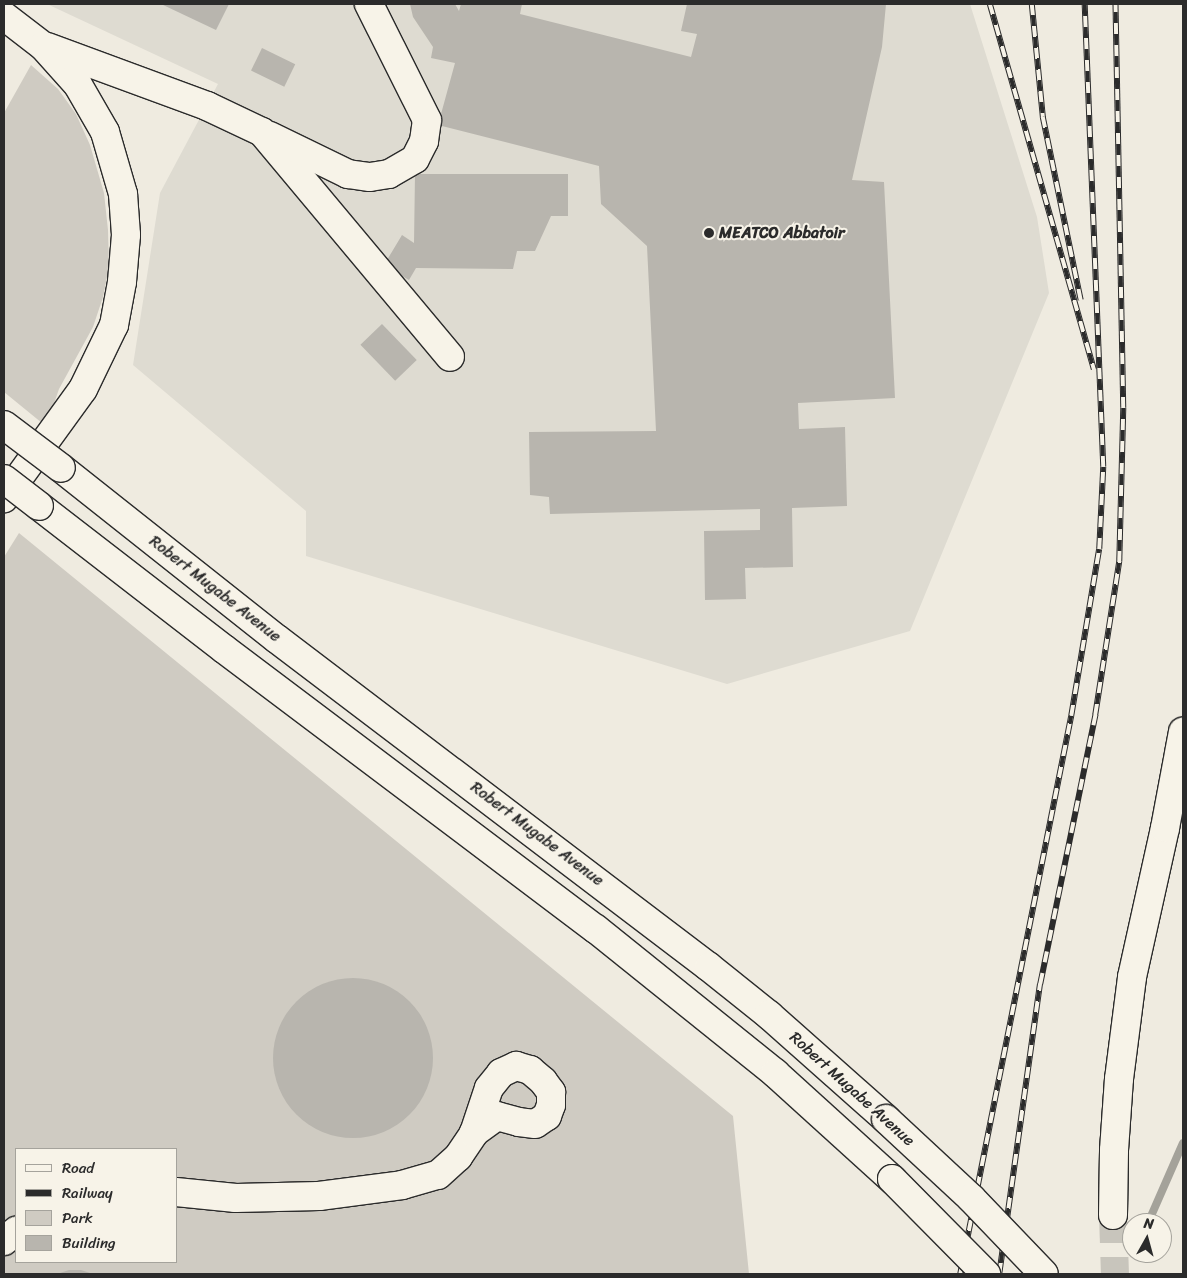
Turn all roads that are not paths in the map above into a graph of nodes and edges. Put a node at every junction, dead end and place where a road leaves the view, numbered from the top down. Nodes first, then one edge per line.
1 (369, 4) edge
2 (4, 16) edge
3 (43, 46) junction
4 (262, 132) junction
5 (450, 357) dead end
6 (4, 425) edge
7 (4, 480) edge
8 (4, 498) edge
9 (1183, 732) edge
10 (474, 1133) dead end
11 (178, 1192) edge
12 (1113, 1215) tunnel mouth
13 (15, 1232) edge
14 (4, 1242) edge
15 (986, 1274) edge
16 (1044, 1274) edge

1 - 4 main road
2 - 3 main road
3 - 4 main road
3 - 8 main road
4 - 5 main road
6 - 16 main road, Robert Mugabe Avenue, bridge
7 - 15 main road, bridge
9 - 12 main road
10 - 11 main road
13 - 14 main road

